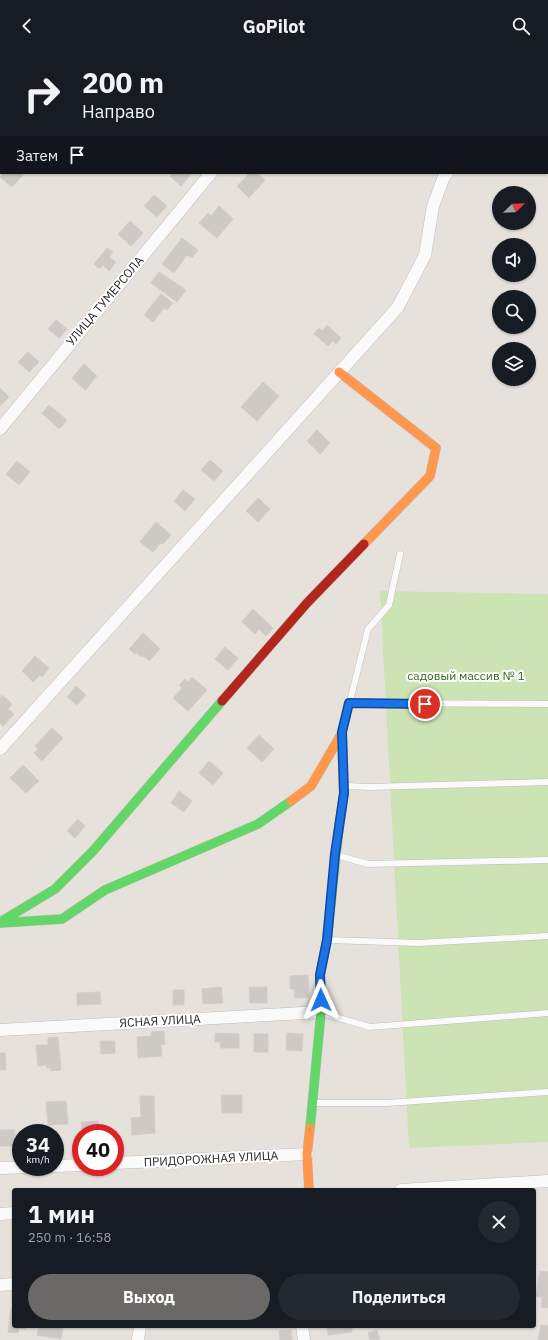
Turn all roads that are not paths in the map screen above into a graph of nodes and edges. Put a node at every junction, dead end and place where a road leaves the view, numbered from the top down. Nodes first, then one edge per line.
1 (210, 174) edge
2 (446, 174) edge
3 (339, 372) junction
4 (0, 429) edge
5 (400, 554) dead end
6 (349, 703) junction
7 (548, 704) edge
8 (342, 732) junction
9 (0, 749) edge
10 (548, 782) edge
11 (344, 786) junction
12 (335, 854) junction
13 (548, 860) edge
14 (0, 922) edge
15 (548, 936) edge
16 (327, 940) junction
17 (321, 1012) junction
18 (548, 1013) edge
19 (0, 1030) edge
20 (548, 1092) edge
21 (312, 1103) junction
22 (307, 1154) junction
23 (124, 1163) edge
24 (0, 1168) edge
25 (12, 1168) edge
26 (548, 1181) edge
27 (309, 1188) edge
28 (434, 1188) edge
29 (12, 1213) edge
30 (0, 1214) edge
31 (12, 1284) edge
32 (0, 1285) edge
33 (140, 1328) edge
34 (302, 1328) edge
35 (138, 1340) edge
36 (304, 1340) edge

1 - 4 street, УЛИЦА ТУМЕРСОЛА
2 - 3 street
3 - 9 street
3 - 14 street
5 - 6 lane
6 - 7 lane
6 - 8 lane
8 - 11 street
8 - 14 street
10 - 11 lane
11 - 12 street
12 - 13 lane
12 - 16 street
15 - 16 lane
16 - 17 street
17 - 18 lane
17 - 19 street, ЯСНАЯ УЛИЦА
17 - 21 street
20 - 21 lane
21 - 22 street
22 - 23 street, ПРИДОРОЖНАЯ УЛИЦА
22 - 27 street
24 - 25 street
26 - 28 street
29 - 30 street
31 - 32 street
33 - 35 street
34 - 36 street

